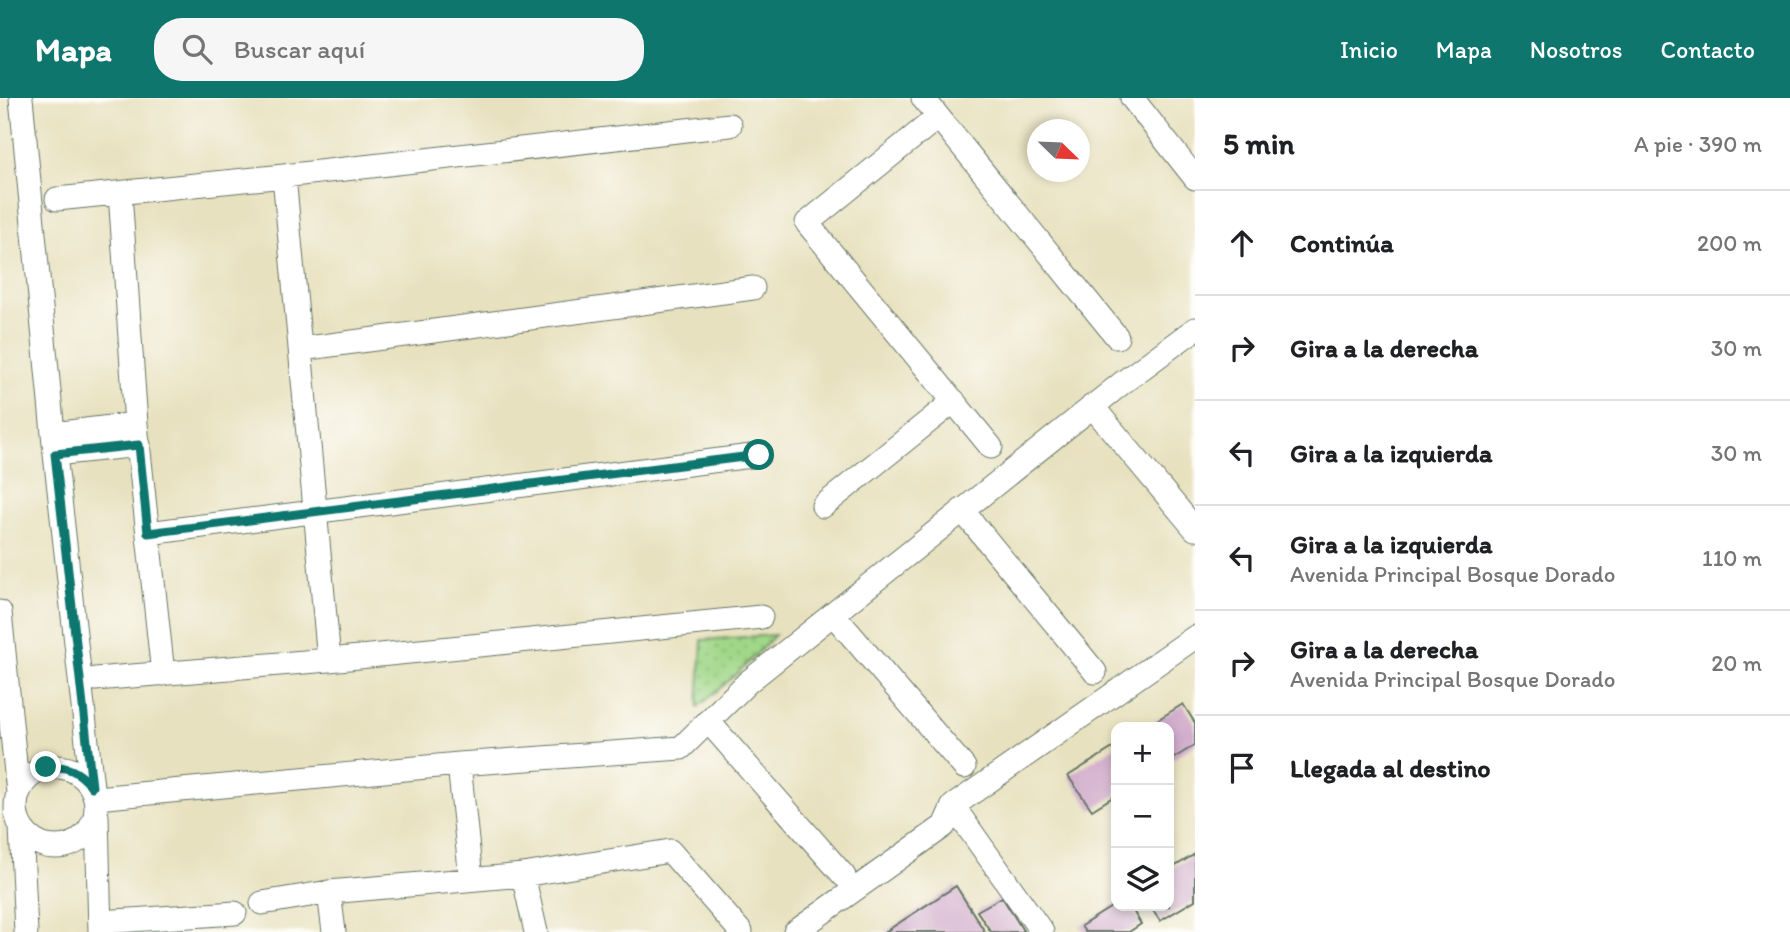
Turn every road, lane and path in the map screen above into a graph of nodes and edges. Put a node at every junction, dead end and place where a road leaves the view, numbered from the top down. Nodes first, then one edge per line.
1 (21, 98) edge
2 (923, 98) edge
3 (1132, 98) edge
4 (939, 117) junction
5 (730, 125) dead end
6 (284, 176) junction
7 (1195, 178) edge
8 (120, 193) junction
9 (57, 199) dead end
10 (753, 288) dead end
11 (1195, 329) edge
12 (1117, 337) dead end
13 (301, 349) junction
14 (954, 401) junction
15 (1092, 406) junction
16 (137, 434) junction
17 (54, 444) junction
18 (991, 447) dead end
19 (759, 455) dead end
20 (823, 506) dead end
21 (316, 510) junction
22 (962, 510) junction
23 (1195, 529) edge
24 (148, 533) junction
25 (0, 612) edge
26 (833, 614) junction
27 (761, 617) dead end
28 (1195, 637) edge
29 (329, 660) junction
30 (1094, 672) dead end
31 (163, 674) junction
32 (95, 679) dead end
33 (708, 721) junction
34 (458, 764) junction
35 (964, 767) dead end
36 (18, 793) junction
37 (95, 799) junction
38 (953, 806) junction
39 (21, 827) junction
40 (523, 875) junction
41 (844, 876) dead end
42 (471, 879) junction
43 (329, 892) junction
44 (262, 903) dead end
45 (235, 913) dead end
46 (101, 927) edge
47 (26, 932) edge
48 (334, 932) edge
49 (536, 932) edge
50 (741, 932) edge
51 (795, 932) edge
52 (1042, 932) edge

1 - 17 street
2 - 4 street
3 - 7 street
4 - 12 street
4 - 14 street
5 - 6 street
6 - 8 street
6 - 13 street
8 - 9 street
8 - 16 street
10 - 13 street
11 - 15 street
13 - 21 street
14 - 18 street
14 - 20 street
15 - 22 street
15 - 23 street
16 - 17 street
16 - 24 street
17 - 37 street
19 - 21 street
21 - 24 street
21 - 29 street
22 - 26 street
22 - 30 street
24 - 31 street
25 - 36 street
26 - 33 street
26 - 35 street
27 - 29 street
28 - 38 street
29 - 31 street
31 - 32 street
33 - 34 street
33 - 41 street
34 - 37 street
34 - 42 street
36 - 37 street
36 - 39 street
37 - 39 street
37 - 46 street
38 - 51 street
38 - 52 street
39 - 47 street
40 - 42 street
40 - 49 street
40 - 50 street
42 - 43 street
43 - 44 street
43 - 48 street
45 - 46 street

